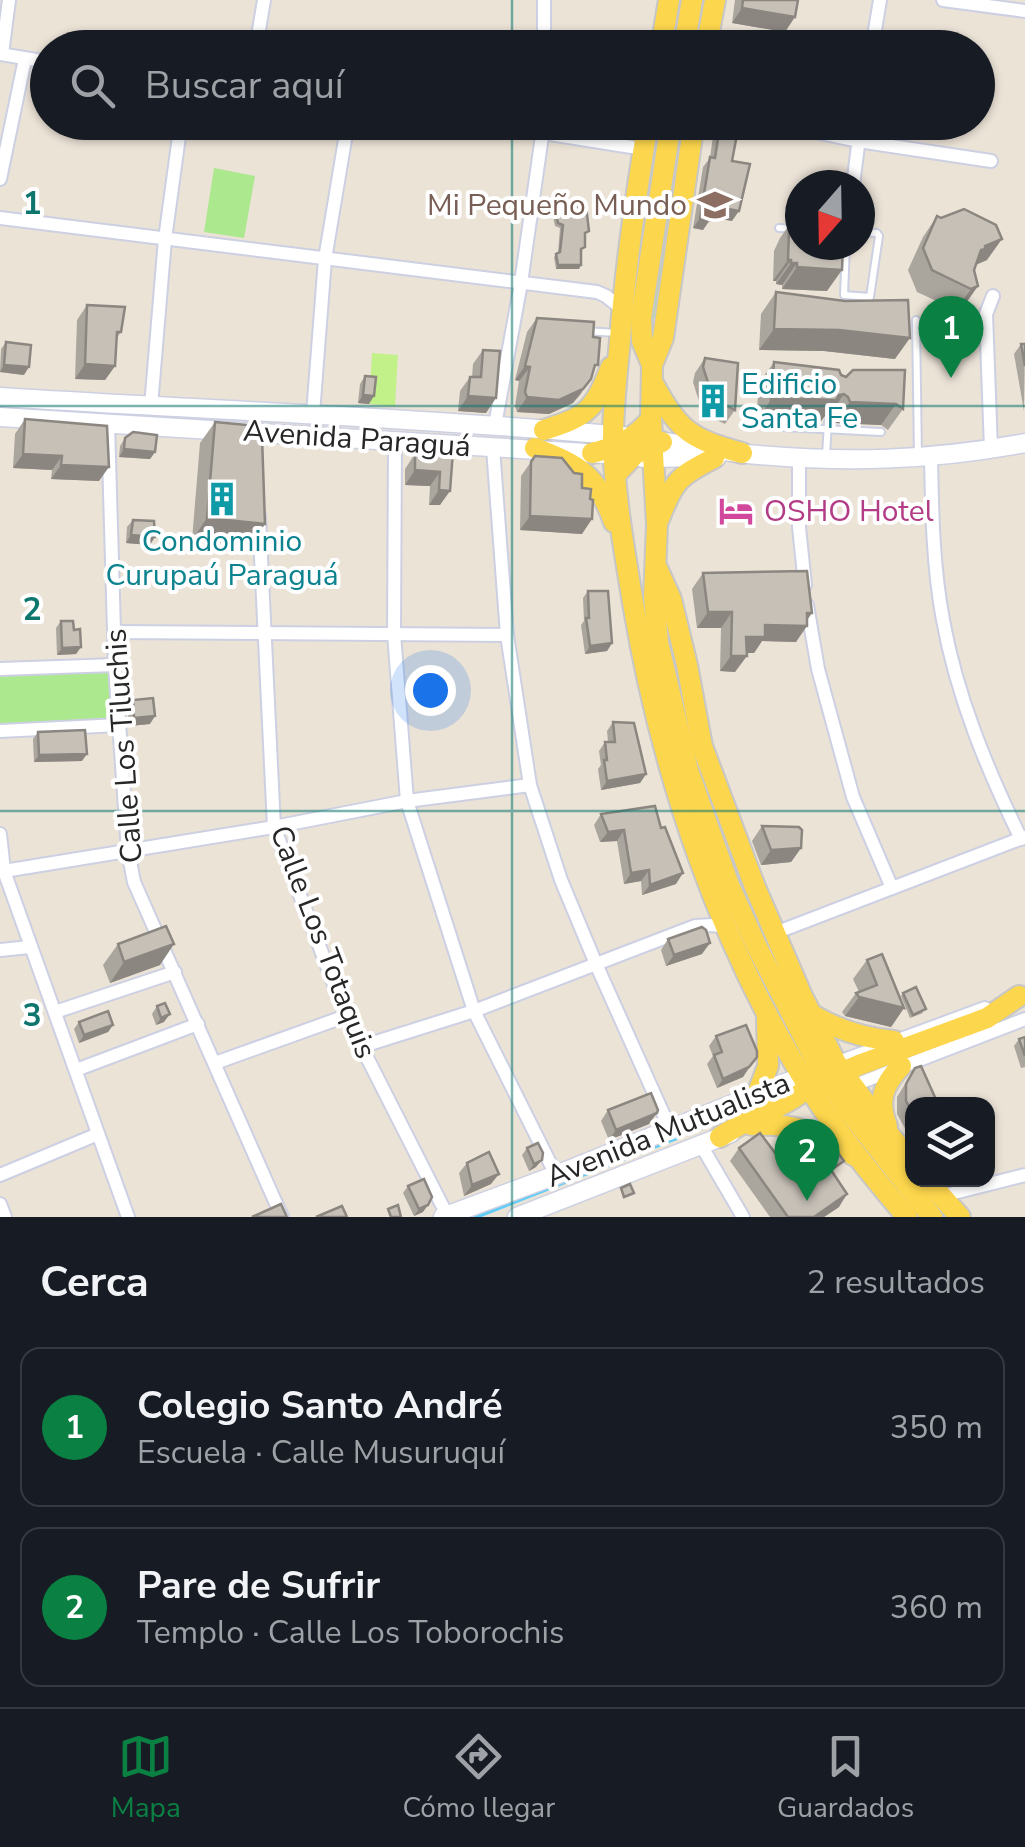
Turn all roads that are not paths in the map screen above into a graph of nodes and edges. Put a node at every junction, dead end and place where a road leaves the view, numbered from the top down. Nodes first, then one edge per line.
1 (9, 0) edge
2 (264, 0) edge
3 (544, 0) edge
4 (668, 0) edge
5 (692, 0) edge
6 (715, 0) edge
7 (880, 0) edge
8 (942, 0) edge
9 (1025, 10) edge
10 (259, 30) edge
11 (544, 30) edge
12 (663, 30) edge
13 (687, 30) edge
14 (708, 30) edge
15 (875, 30) edge
16 (1, 54) edge
17 (25, 58) junction
18 (30, 59) edge
19 (179, 140) edge
20 (345, 140) edge
21 (542, 140) edge
22 (601, 140) edge
23 (645, 140) edge
24 (669, 140) edge
25 (691, 140) edge
26 (853, 140) edge
27 (858, 141) junction
28 (644, 149) junction
29 (991, 161) dead end
30 (855, 170) edge
31 (0, 178) edge
32 (0, 218) edge
33 (779, 228) dead end
34 (785, 228) edge
35 (875, 233) edge
36 (165, 238) junction
37 (325, 260) junction
38 (845, 260) edge
39 (521, 283) junction
40 (992, 296) dead end
41 (622, 309) junction
42 (916, 320) dead end
43 (576, 330) edge
44 (620, 337) junction
45 (652, 374) junction
46 (0, 397) edge
47 (151, 406) junction
48 (255, 410) junction
49 (313, 414) junction
50 (0, 417) edge
51 (108, 423) junction
52 (495, 426) junction
53 (763, 426) dead end
54 (828, 426) junction
55 (881, 432) dead end
56 (256, 433) junction
57 (540, 439) junction
58 (396, 442) junction
59 (1025, 442) edge
60 (636, 446) junction
61 (493, 448) junction
62 (991, 449) junction
63 (256, 453) edge
64 (592, 453) joint
65 (742, 453) junction
66 (714, 458) junction
67 (799, 458) junction
68 (925, 458) junction
69 (826, 459) junction
70 (258, 493) edge
71 (657, 525) junction
72 (625, 552) junction
73 (657, 566) junction
74 (115, 632) junction
75 (264, 633) junction
76 (394, 634) junction
77 (507, 635) junction
78 (116, 665) junction
79 (0, 669) edge
80 (120, 725) junction
81 (0, 732) edge
82 (702, 746) junction
83 (530, 786) junction
84 (407, 801) junction
85 (702, 813) junction
86 (274, 827) junction
87 (0, 834) edge
88 (1023, 838) edge
89 (128, 850) junction
90 (4, 870) junction
91 (892, 888) junction
92 (714, 898) junction
93 (695, 926) junction
94 (727, 928) junction
95 (776, 933) junction
96 (30, 947) junction
97 (0, 950) edge
98 (596, 964) junction
99 (174, 972) junction
100 (1022, 995) edge
101 (766, 1010) junction
102 (474, 1011) junction
103 (54, 1012) junction
104 (346, 1016) junction
105 (1025, 1019) edge
106 (814, 1022) junction
107 (198, 1024) junction
108 (894, 1041) junction
109 (360, 1047) junction
110 (215, 1063) junction
111 (901, 1066) junction
112 (76, 1070) junction
113 (827, 1085) junction
114 (758, 1092) junction
115 (712, 1110) junction
116 (752, 1125) junction
117 (670, 1129) junction
118 (98, 1134) junction
119 (891, 1137) junction
120 (710, 1141) junction
121 (905, 1154) edge
122 (864, 1162) junction
123 (0, 1175) edge
124 (556, 1175) junction
125 (1025, 1175) edge
126 (934, 1187) edge
127 (942, 1196) junction
128 (0, 1204) edge
129 (529, 1215) edge
130 (445, 1216) edge
131 (5, 1217) edge
132 (128, 1217) edge
133 (282, 1217) edge
134 (743, 1217) edge
135 (907, 1217) edge
136 (932, 1217) edge
137 (960, 1217) edge

1 - 16 street
2 - 10 street
3 - 11 street
4 - 12 main road
5 - 13 main road
6 - 14 main road
7 - 15 street
8 - 9 street
16 - 17 street
17 - 18 street
17 - 31 street
19 - 36 street
20 - 37 street
21 - 39 street
22 - 28 street
23 - 28 main road
24 - 45 main road
25 - 45 main road
26 - 27 street
27 - 29 street
27 - 30 street
28 - 41 main road
32 - 36 street
33 - 34 lane
35 - 38 lane
36 - 37 street
36 - 47 street
37 - 39 street
37 - 49 street
39 - 41 street
39 - 52 street
40 - 62 street
41 - 44 main road
42 - 68 lane
43 - 44 lane
44 - 57 main road
44 - 60 main road
45 - 60 main road
45 - 65 main road
46 - 47 main road, Avenida Paraguá
47 - 48 main road, Avenida Paraguá
48 - 49 main road, Avenida Paraguá
48 - 56 street
49 - 52 main road, Avenida Paraguá
50 - 51 main road, Avenida Paraguá
51 - 56 main road, Avenida Paraguá
51 - 74 street, Calle Los Tiluchis
52 - 57 main road, Avenida Paraguá
53 - 54 lane
54 - 55 lane
54 - 69 lane
56 - 58 main road, Avenida Paraguá
56 - 63 street
57 - 60 main road, Avenida Paraguá
57 - 61 main road, Avenida Paraguá
57 - 64 main road, Avenida Paraguá
57 - 72 main road
58 - 61 main road, Avenida Paraguá
58 - 76 street
59 - 62 main road
60 - 64 main road
60 - 65 main road
60 - 66 main road
60 - 71 main road
60 - 72 main road
61 - 77 street
62 - 68 main road
65 - 66 main road
65 - 67 main road
66 - 71 main road
67 - 69 main road
67 - 91 street
68 - 69 main road
68 - 88 street
70 - 75 street, Calle Los Totaquis
71 - 73 main road
72 - 92 main road
73 - 82 main road
73 - 85 main road
74 - 75 street
74 - 78 street, Calle Los Tiluchis
75 - 76 street
75 - 86 street, Calle Los Totaquis
76 - 77 street
76 - 84 street
77 - 83 street
78 - 79 street
78 - 80 street, Calle Los Tiluchis
80 - 81 street
80 - 89 street, Calle Los Tiluchis
82 - 85 main road
82 - 95 main road
83 - 84 street
83 - 98 street
84 - 86 street
84 - 102 street
85 - 113 main road
86 - 89 street
86 - 104 street, Calle Los Totaquis
87 - 90 street
88 - 91 street
89 - 90 street
89 - 99 street, Calle Los Tiluchis
90 - 96 street
91 - 95 street
92 - 93 street
92 - 94 main road
93 - 94 street
93 - 98 street
94 - 101 main road
95 - 106 main road
96 - 97 street
96 - 103 street
98 - 102 street
98 - 117 street
99 - 103 street
99 - 107 street, Calle Los Tiluchis
100 - 108 street
100 - 113 main road
101 - 113 main road
101 - 114 main road
102 - 109 street
102 - 124 street
103 - 112 street
104 - 109 street, Calle Los Totaquis
104 - 110 street
105 - 111 street
106 - 108 main road
106 - 113 main road
107 - 110 street, Calle Los Tiluchis
107 - 112 street
108 - 113 street
109 - 130 street, Calle Los Totaquis
110 - 133 street, Calle Los Tiluchis
111 - 113 street
111 - 119 main road
112 - 118 street
113 - 114 main road, Avenida Mutualista
113 - 116 main road, Avenida Mutualista
113 - 119 main road
113 - 120 main road
113 - 122 main road
113 - 136 main road
114 - 115 main road, Avenida Mutualista
115 - 117 main road, Avenida Mutualista
115 - 120 main road
116 - 120 main road, Avenida Mutualista
116 - 122 main road
117 - 124 main road, Avenida Mutualista
118 - 123 street
118 - 132 street
119 - 121 main road
120 - 129 main road, Avenida Mutualista
120 - 134 street
122 - 135 main road
124 - 130 main road, Avenida Mutualista
125 - 127 street
126 - 127 main road
127 - 137 main road
128 - 131 street

